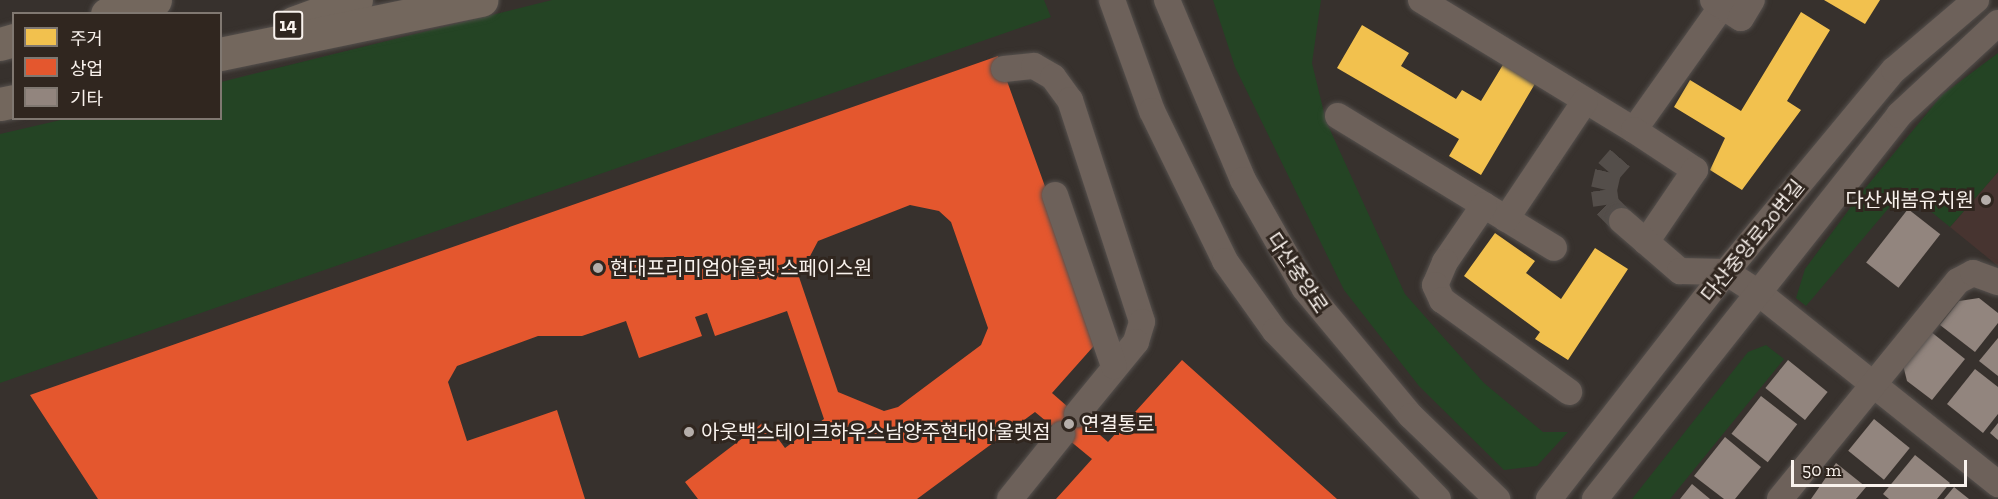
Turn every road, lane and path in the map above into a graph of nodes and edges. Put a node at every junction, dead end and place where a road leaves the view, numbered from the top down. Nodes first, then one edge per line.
1 (356, 0) edge
2 (481, 0) edge
3 (1112, 0) edge
4 (1167, 0) edge
5 (1421, 0) edge
6 (1752, 0) edge
7 (1976, 0) edge
8 (148, 1) edge
9 (1718, 3) edge
10 (113, 12) edge
11 (1998, 23) edge
12 (222, 51) edge
13 (222, 52) edge
14 (1004, 69) dead end
15 (1585, 101) junction
16 (1338, 116) dead end
17 (1634, 130) junction
18 (1055, 195) dead end
19 (1484, 205) junction
20 (1506, 219) junction
21 (1622, 221) tunnel mouth
22 (1646, 242) junction
23 (1554, 248) dead end
24 (1726, 272) junction
25 (1998, 282) edge
26 (1760, 294) junction
27 (1114, 366) junction
28 (1871, 386) junction
29 (1569, 392) dead end
30 (1998, 484) edge
31 (1010, 499) edge
32 (1438, 499) edge
33 (1497, 499) edge
34 (1549, 499) edge
35 (1595, 499) edge
36 (1780, 499) edge

1 - 12 highway, 14
2 - 13 highway
3 - 32 street
4 - 33 street, 다산중앙로
5 - 15 street
6 - 9 street
7 - 24 street, 다산중앙로20번길
8 - 10 highway
9 - 17 street
11 - 26 street, 다산중앙로20번길
14 - 27 street
15 - 17 street
15 - 20 street
16 - 19 street
17 - 22 street
18 - 27 street
19 - 20 street
19 - 29 street
20 - 23 street
21 - 22 street
22 - 24 street
24 - 26 street
24 - 34 street, 다산중앙로20번길
25 - 28 street
26 - 28 street
26 - 35 street, 다산중앙로20번길
27 - 31 street
28 - 30 street
28 - 36 street

